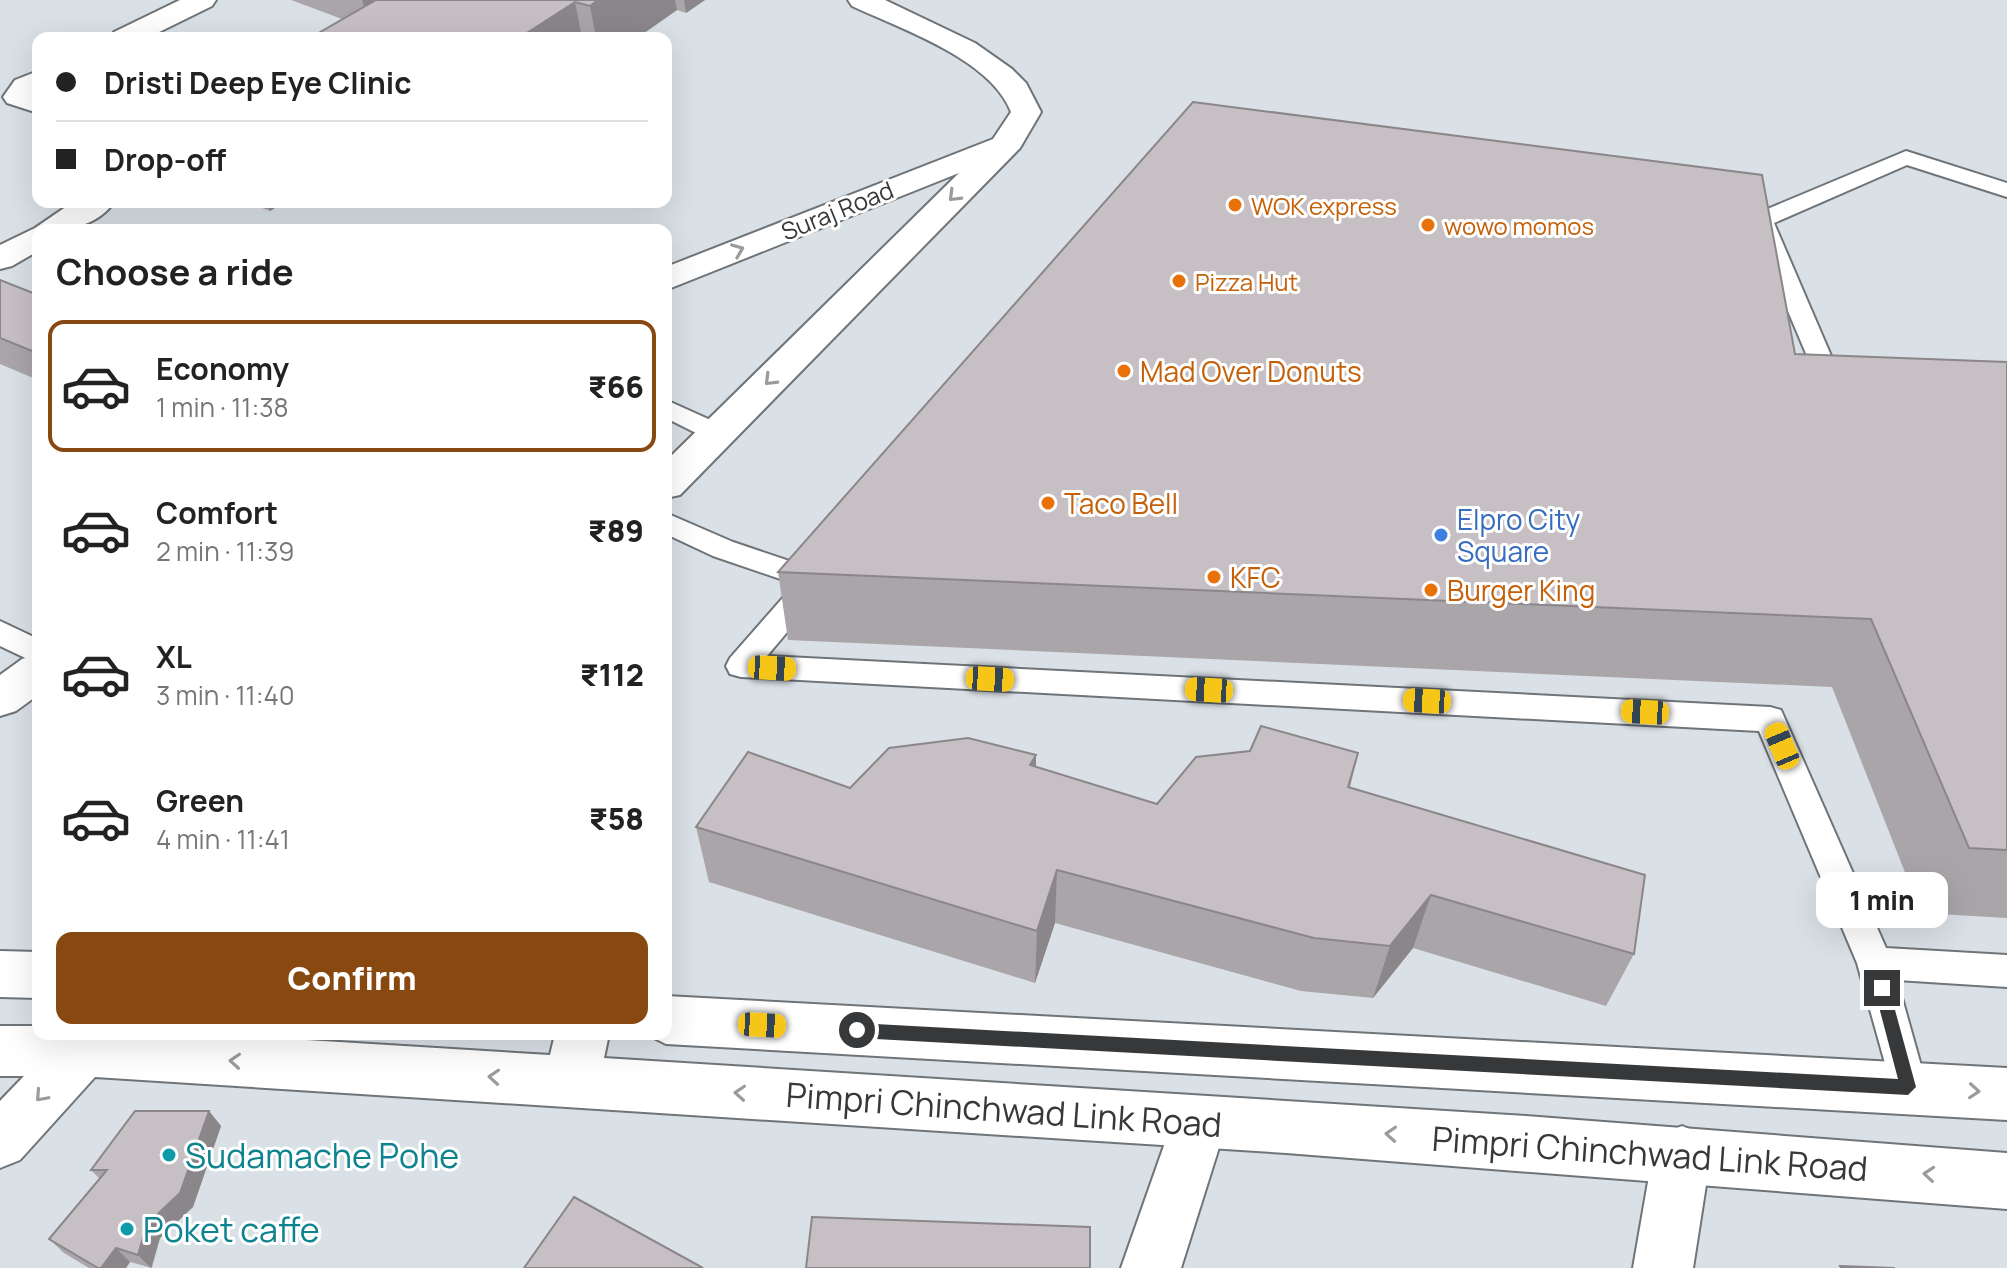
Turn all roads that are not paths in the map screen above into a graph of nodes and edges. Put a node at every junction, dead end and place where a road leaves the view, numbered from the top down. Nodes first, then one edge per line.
1 (202, 0) edge
2 (862, 0) edge
3 (136, 32) edge
4 (32, 83) edge
5 (32, 102) edge
6 (1009, 141) junction
7 (2007, 190) edge
8 (87, 208) edge
9 (1701, 213) edge
10 (1761, 220) junction
11 (60, 224) edge
12 (32, 240) edge
13 (0, 259) edge
14 (672, 277) edge
15 (1819, 358) edge
16 (672, 411) edge
17 (717, 433) junction
18 (672, 479) edge
19 (672, 526) edge
20 (835, 556) edge
21 (815, 580) junction
22 (0, 632) edge
23 (32, 650) edge
24 (32, 675) edge
25 (0, 699) edge
26 (1875, 963) junction
27 (2007, 971) edge
28 (0, 974) edge
29 (32, 975) edge
30 (672, 1020) edge
31 (91, 1042) edge
32 (0, 1051) edge
33 (577, 1058) edge
34 (1908, 1087) junction
35 (2007, 1094) edge
36 (1199, 1122) junction
37 (0, 1141) edge
38 (1682, 1153) junction
39 (2007, 1181) edge
40 (1151, 1268) edge
41 (1663, 1268) edge

1 - 3 main road
2 - 6 main road
4 - 5 main road
14 -> 6 main road, Suraj Road
6 -> 17 main road
7 - 10 lane
8 - 11 main road
9 - 10 lane
10 - 15 lane
12 - 13 main road
16 - 17 lane
17 - 18 main road
19 - 21 lane
20 - 21 lane
21 - 26 lane
22 - 23 lane
24 - 25 main road
26 - 27 lane
26 - 34 lane
28 - 29 main road
30 - 34 main road
31 - 32 main road, Pimpri Chinchwad Link Road
33 -> 31 main road, Pimpri Chinchwad Link Road
31 -> 37 main road
36 -> 33 main road, Pimpri Chinchwad Link Road
34 -> 35 main road
38 -> 36 main road, Pimpri Chinchwad Link Road
36 - 40 main road
39 -> 38 main road, Pimpri Chinchwad Link Road
38 - 41 main road

